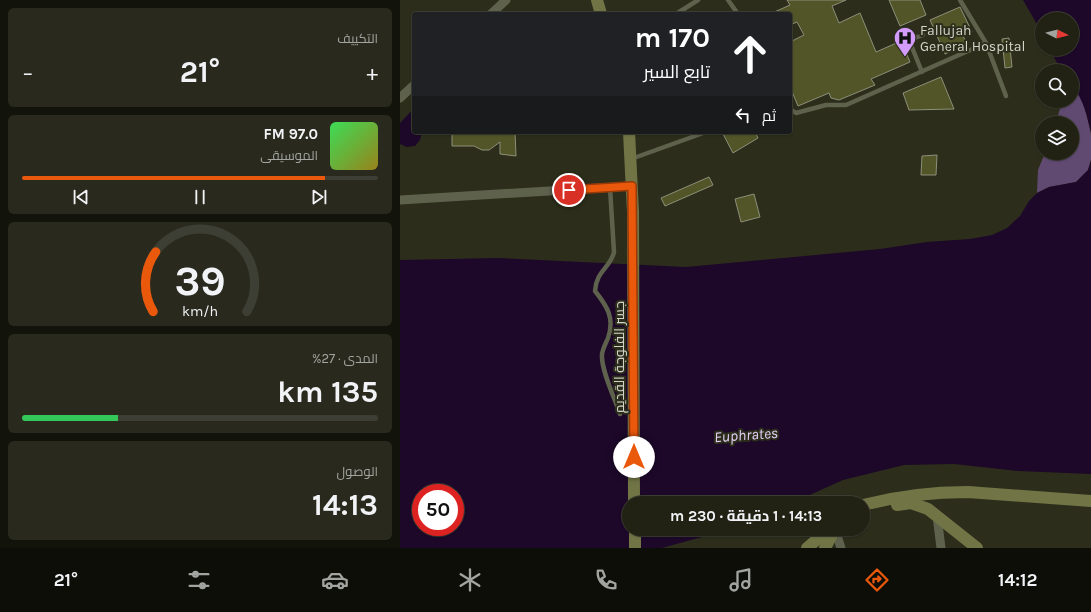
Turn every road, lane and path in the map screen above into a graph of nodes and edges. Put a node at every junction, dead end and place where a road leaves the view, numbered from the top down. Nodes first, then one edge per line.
1 (506, 0) edge
2 (596, 0) edge
3 (698, 0) edge
4 (728, 0) edge
5 (960, 0) edge
6 (493, 12) edge
7 (600, 12) edge
8 (679, 12) edge
9 (737, 12) edge
10 (923, 35) dead end
11 (986, 43) junction
12 (922, 72) junction
13 (412, 87) edge
14 (1006, 96) dead end
15 (400, 98) edge
16 (792, 110) edge
17 (629, 134) edge
18 (700, 134) edge
19 (631, 159) junction
20 (632, 186) junction
21 (610, 188) junction
22 (400, 200) edge
23 (620, 414) dead end
24 (937, 493) junction
25 (634, 496) edge
26 (1091, 501) edge
27 (870, 504) edge
28 (870, 510) edge
29 (935, 514) junction
30 (634, 536) edge
31 (821, 536) edge
32 (831, 536) edge
33 (838, 536) edge
34 (635, 548) edge
35 (807, 548) edge
36 (825, 548) edge
37 (842, 548) edge
38 (941, 548) edge
39 (977, 548) edge

1 - 6 street
2 - 7 street
3 - 8 lane
4 - 9 lane
5 - 11 lane
10 - 12 lane
11 - 12 lane
11 - 14 lane
12 - 16 lane
13 - 15 street
17 - 19 street, جسر الفلوجة القديم
18 - 19 lane
19 - 20 street, جسر الفلوجة القديم
20 - 21 street
20 - 25 street, جسر الفلوجة القديم
21 - 22 street
21 - 23 lane
24 - 26 street
24 - 27 street
24 - 29 street
28 - 29 street
29 - 38 street
29 - 39 street
30 - 34 street
31 - 35 street
32 - 36 street
33 - 37 street

